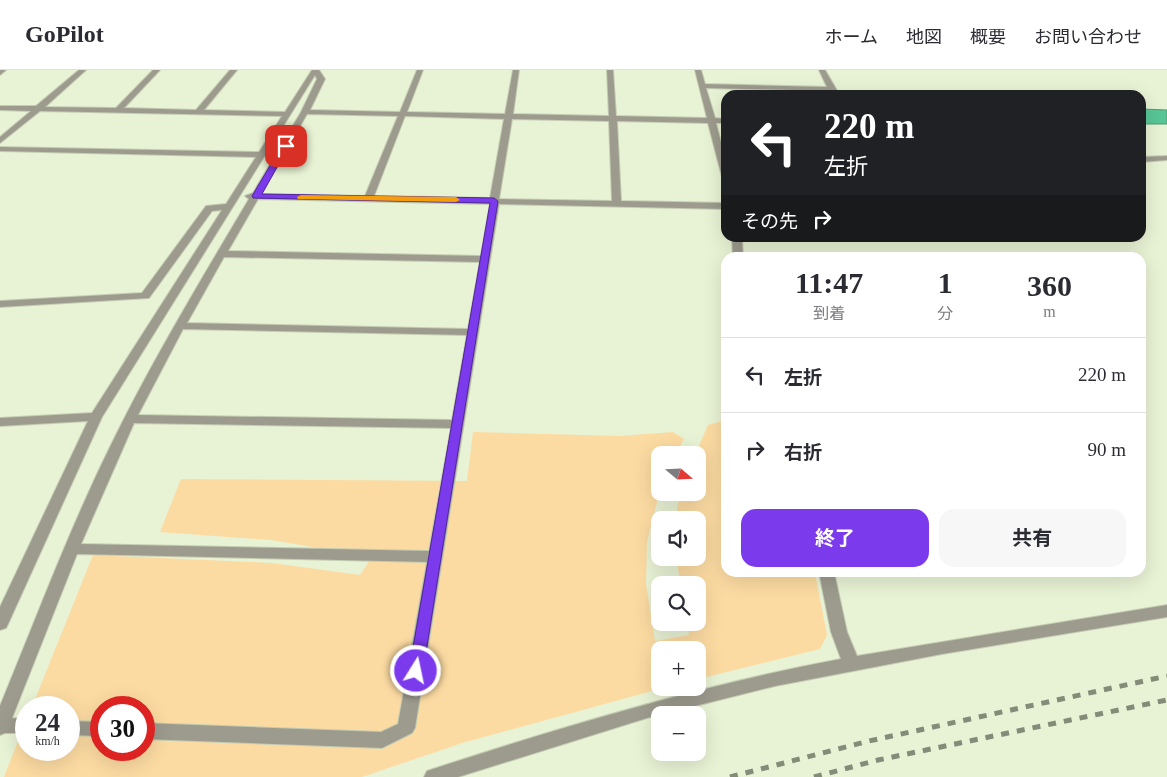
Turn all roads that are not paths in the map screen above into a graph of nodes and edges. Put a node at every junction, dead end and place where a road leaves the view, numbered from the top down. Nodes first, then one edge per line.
1 (4, 70) edge
2 (83, 70) edge
3 (157, 70) edge
4 (234, 70) edge
5 (315, 70) edge
6 (420, 70) edge
7 (516, 70) edge
8 (610, 70) edge
9 (698, 70) edge
10 (822, 70) edge
11 (0, 73) edge
12 (702, 86) junction
13 (790, 90) edge
14 (833, 90) edge
15 (0, 108) edge
16 (37, 108) junction
17 (118, 110) junction
18 (198, 112) junction
19 (305, 112) junction
20 (288, 114) junction
21 (401, 114) junction
22 (508, 117) junction
23 (614, 118) junction
24 (712, 121) junction
25 (721, 121) edge
26 (0, 141) edge
27 (0, 149) edge
28 (721, 150) edge
29 (262, 154) junction
30 (1167, 158) edge
31 (1146, 160) edge
32 (237, 196) junction
33 (256, 196) junction
34 (369, 198) junction
35 (494, 201) junction
36 (617, 202) junction
37 (721, 206) edge
38 (230, 207) junction
39 (222, 254) junction
40 (486, 259) junction
41 (0, 304) edge
42 (181, 326) junction
43 (473, 332) junction
44 (96, 417) junction
45 (130, 420) junction
46 (0, 422) edge
47 (458, 424) junction
48 (74, 549) junction
49 (436, 557) junction
50 (827, 577) edge
51 (1167, 611) edge
52 (0, 624) edge
53 (851, 663) junction
54 (0, 726) edge
55 (15, 726) edge
56 (155, 731) edge
57 (432, 777) edge

1 - 11 street
2 - 16 street
3 - 17 street
4 - 18 street
5 - 19 street
5 - 20 street
6 - 21 street
7 - 22 street
8 - 23 street
9 - 12 street
10 - 14 street
12 - 13 street
12 - 24 street
15 - 16 street
16 - 17 street
16 - 26 street
17 - 18 street
18 - 20 street
19 - 21 street
19 - 33 street
20 - 29 street
21 - 22 street
21 - 34 street
22 - 23 street
22 - 35 street
23 - 24 street
23 - 36 street
24 - 25 street
24 - 28 street
27 - 29 street
29 - 32 street
30 - 31 street
32 - 33 street
32 - 38 street
33 - 34 street
33 - 39 street
34 - 35 street
35 - 36 street
35 - 40 street
36 - 37 street
38 - 41 street
38 - 44 street
39 - 40 street
39 - 42 street
40 - 43 street
42 - 43 street
42 - 45 street
43 - 47 street
44 - 46 street
44 - 52 street
45 - 47 street
45 - 48 street
47 - 49 street
48 - 49 street
48 - 54 street
49 - 56 street
50 - 53 street
51 - 53 street
53 - 57 street
54 - 55 street

